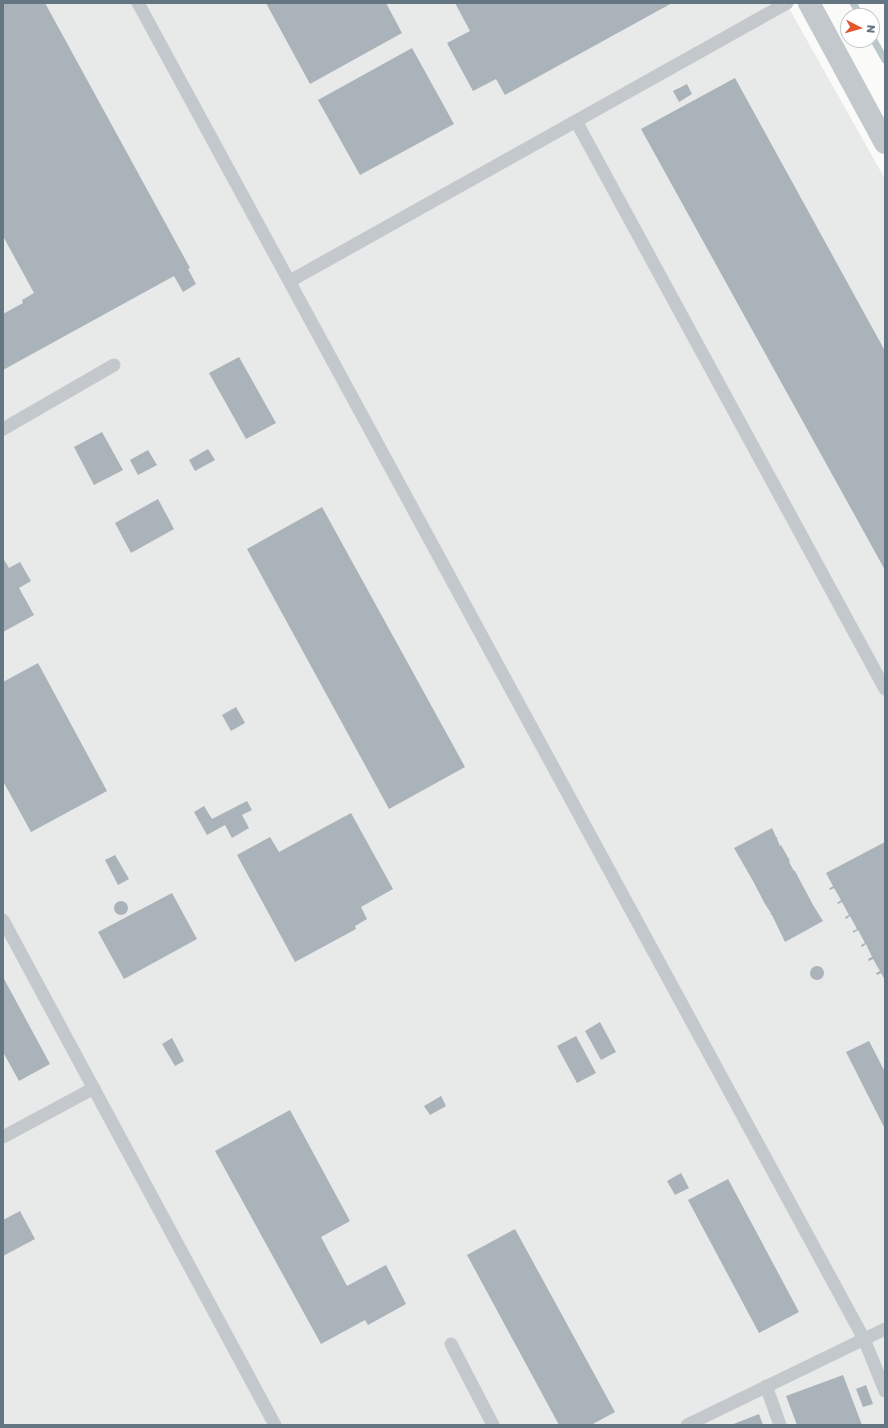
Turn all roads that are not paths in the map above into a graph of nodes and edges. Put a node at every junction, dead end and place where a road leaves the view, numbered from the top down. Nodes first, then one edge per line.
1 (138, 3) edge
2 (787, 3) edge
3 (809, 3) edge
4 (576, 121) junction
5 (885, 143) edge
6 (290, 281) junction
7 (114, 365) dead end
8 (3, 429) edge
9 (885, 689) edge
10 (3, 920) edge
11 (94, 1088) junction
12 (3, 1137) edge
13 (885, 1329) edge
14 (864, 1339) junction
15 (451, 1344) dead end
16 (766, 1386) junction
17 (885, 1391) edge
18 (275, 1425) edge
19 (493, 1425) edge
20 (687, 1425) edge
21 (780, 1425) edge

1 - 6 lane
2 - 4 lane
3 - 5 street
4 - 6 lane
4 - 9 lane
6 - 14 lane
7 - 8 lane
10 - 11 lane
11 - 12 lane
11 - 18 lane
13 - 14 lane
14 - 16 lane
14 - 17 lane
15 - 19 lane
16 - 20 lane
16 - 21 lane

